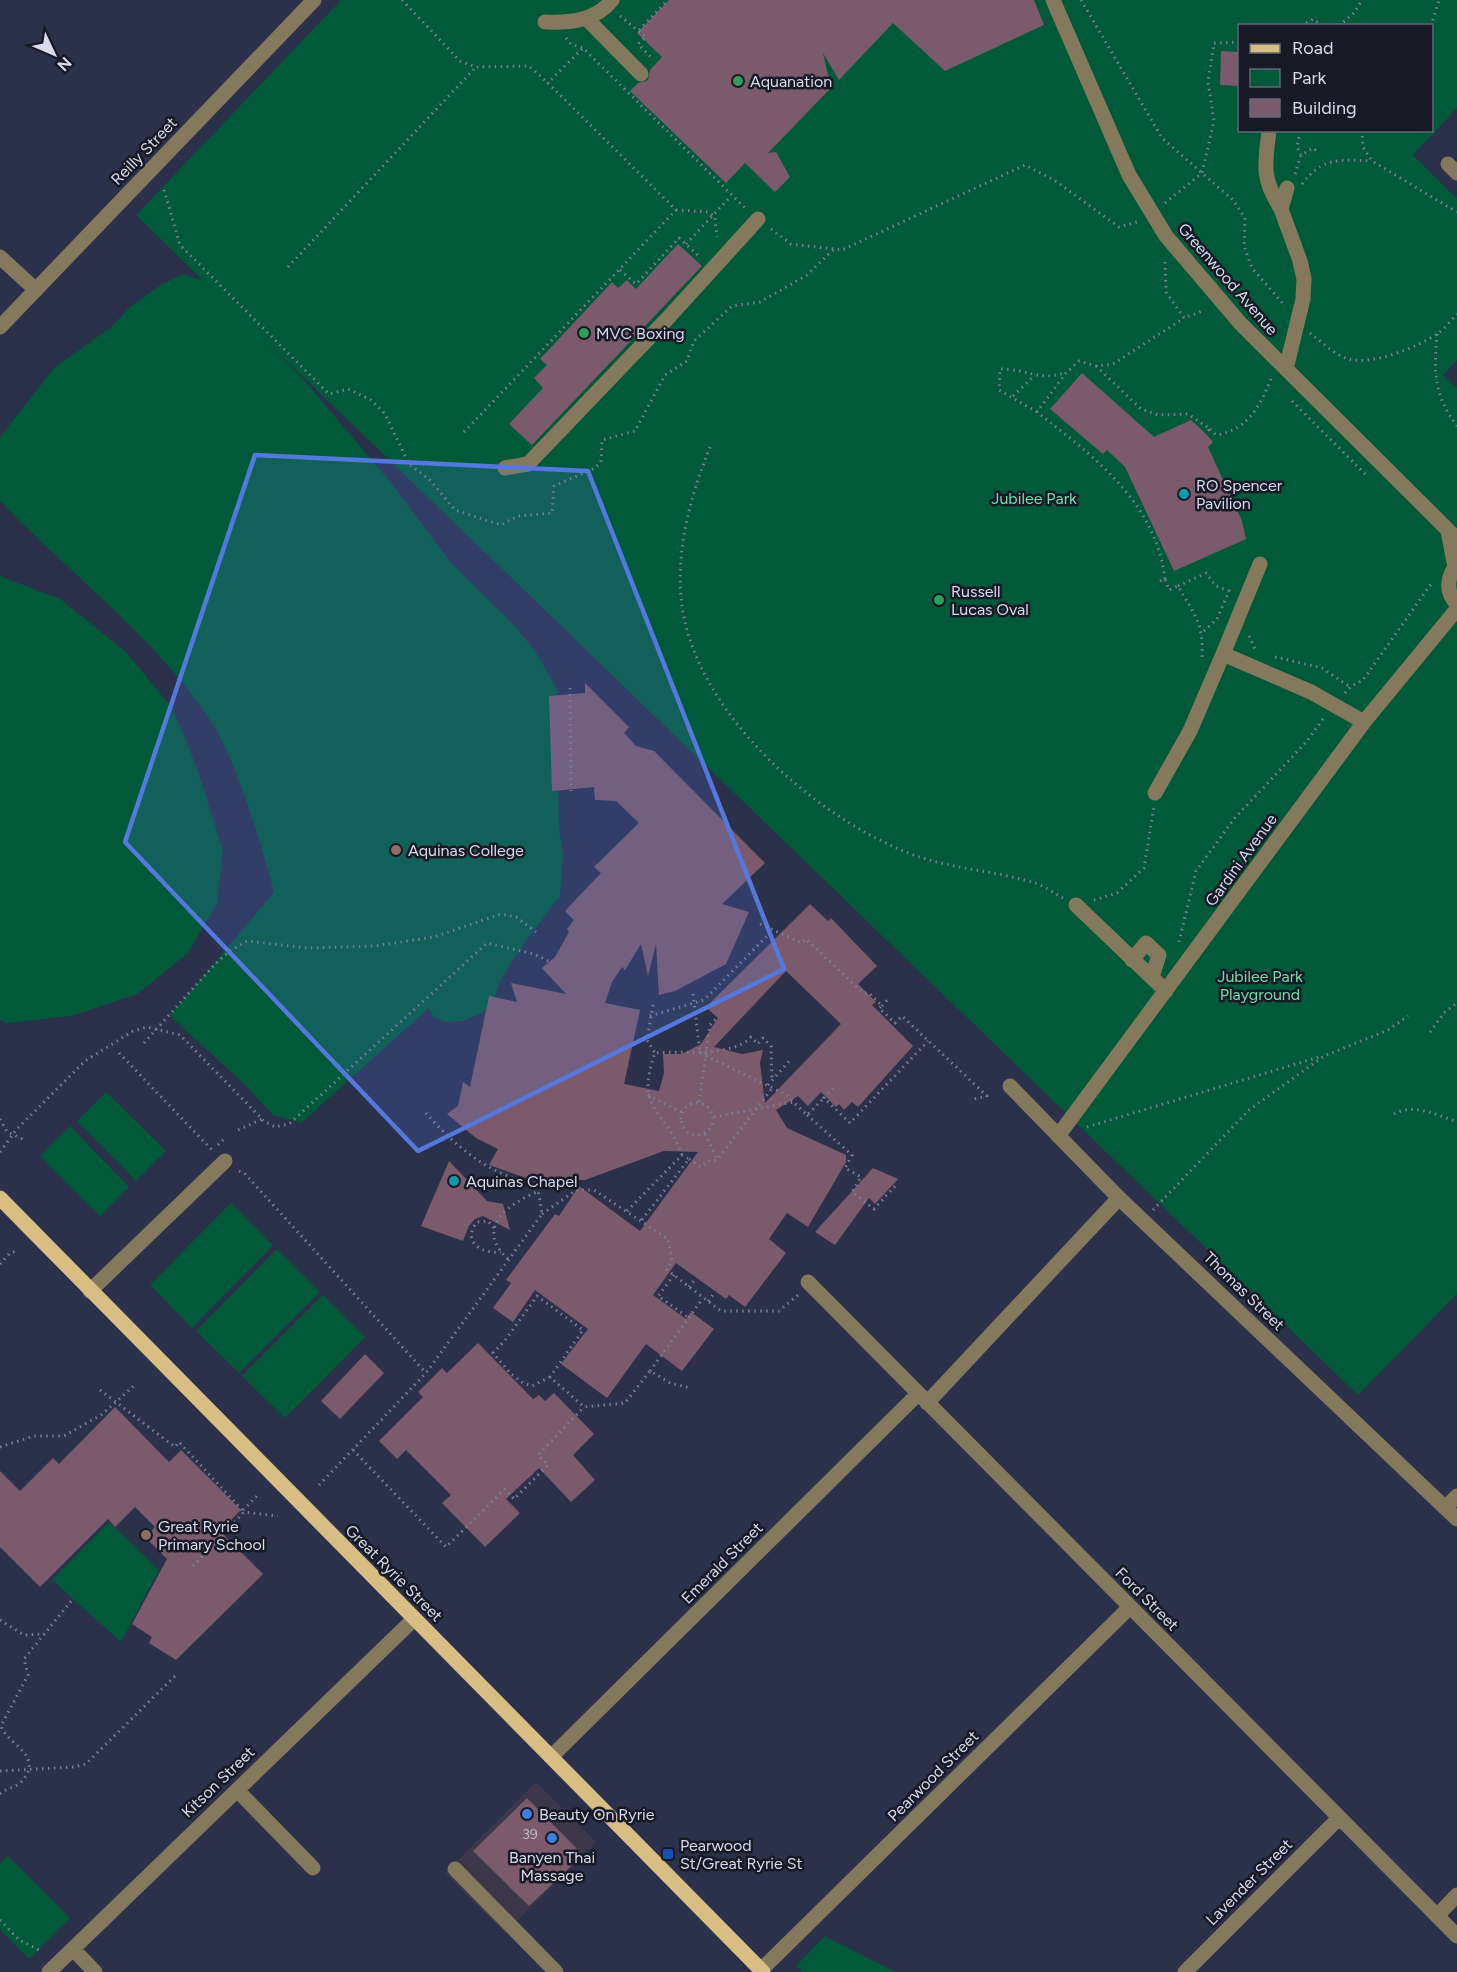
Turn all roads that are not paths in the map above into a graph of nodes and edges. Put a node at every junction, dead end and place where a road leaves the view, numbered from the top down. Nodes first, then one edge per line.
1 (314, 0) edge
2 (1053, 0) edge
3 (610, 3) edge
4 (586, 18) junction
5 (545, 22) dead end
6 (639, 73) road end
7 (1269, 132) edge
8 (1293, 188) road end
9 (1281, 209) junction
10 (758, 219) road end
11 (0, 256) edge
12 (36, 290) junction
13 (0, 327) edge
14 (1286, 369) junction
15 (505, 468) dead end
16 (1452, 535) edge
17 (1260, 564) dead end
18 (1456, 566) edge
19 (1457, 604) edge
20 (1457, 609) edge
21 (1223, 654) junction
22 (1365, 722) junction
23 (1155, 793) road end
24 (1076, 905) road end
25 (1132, 960) junction
26 (1152, 977) junction
27 (1166, 991) junction
28 (1010, 1086) dead end
29 (1058, 1136) junction
30 (225, 1161) dead end
31 (1119, 1197) junction
32 (0, 1198) edge
33 (810, 1285) road end
34 (90, 1291) junction
35 (922, 1399) junction
36 (1457, 1496) edge
37 (1445, 1508) junction
38 (1457, 1520) edge
39 (1130, 1607) junction
40 (414, 1619) junction
41 (551, 1757) junction
42 (237, 1790) junction
43 (1339, 1818) junction
44 (313, 1868) dead end
45 (455, 1869) dead end
46 (1457, 1895) edge
47 (1437, 1916) junction
48 (1457, 1936) edge
49 (73, 1949) junction
50 (762, 1971) edge
51 (49, 1972) edge
52 (95, 1972) edge
53 (556, 1972) edge
54 (1185, 1972) edge

1 - 12 street, Reilly Street
2 - 14 street, Greenwood Avenue
3 - 4 street
4 - 5 street
4 - 6 street
7 - 9 street
8 - 9 street
9 - 14 street
10 - 15 street
11 - 12 street
12 - 13 street, Reilly Street
14 - 16 street, Greenwood Avenue
16 - 18 street, Greenwood Avenue
17 - 21 street
18 - 19 street, Greenwood Avenue
20 - 22 street, Gardini Avenue
21 - 22 street
21 - 23 street
22 - 27 street, Gardini Avenue
24 - 25 street
25 - 26 street
25 - 26 street
26 - 27 street
27 - 29 street, Gardini Avenue
28 - 29 street, Thomas Street
29 - 31 street, Thomas Street
30 - 34 street
31 - 35 street, Emerald Street
31 - 37 street, Thomas Street
32 - 34 main road, Great Ryrie Street
33 - 35 street, Ford Street
34 - 40 main road, Great Ryrie Street
35 - 39 street, Ford Street
35 - 41 street, Emerald Street
36 - 37 street
37 - 38 street, Thomas Street
39 - 43 street, Ford Street
39 - 50 street, Pearwood Street
40 - 41 main road, Great Ryrie Street
40 - 42 street, Kitson Street
41 - 50 main road, Great Ryrie Street
42 - 44 street
42 - 49 street, Kitson Street
43 - 47 street, Ford Street
43 - 54 street, Lavender Street
45 - 53 street
46 - 47 street
47 - 48 street, Ford Street
49 - 51 street, Kitson Street
49 - 52 street

